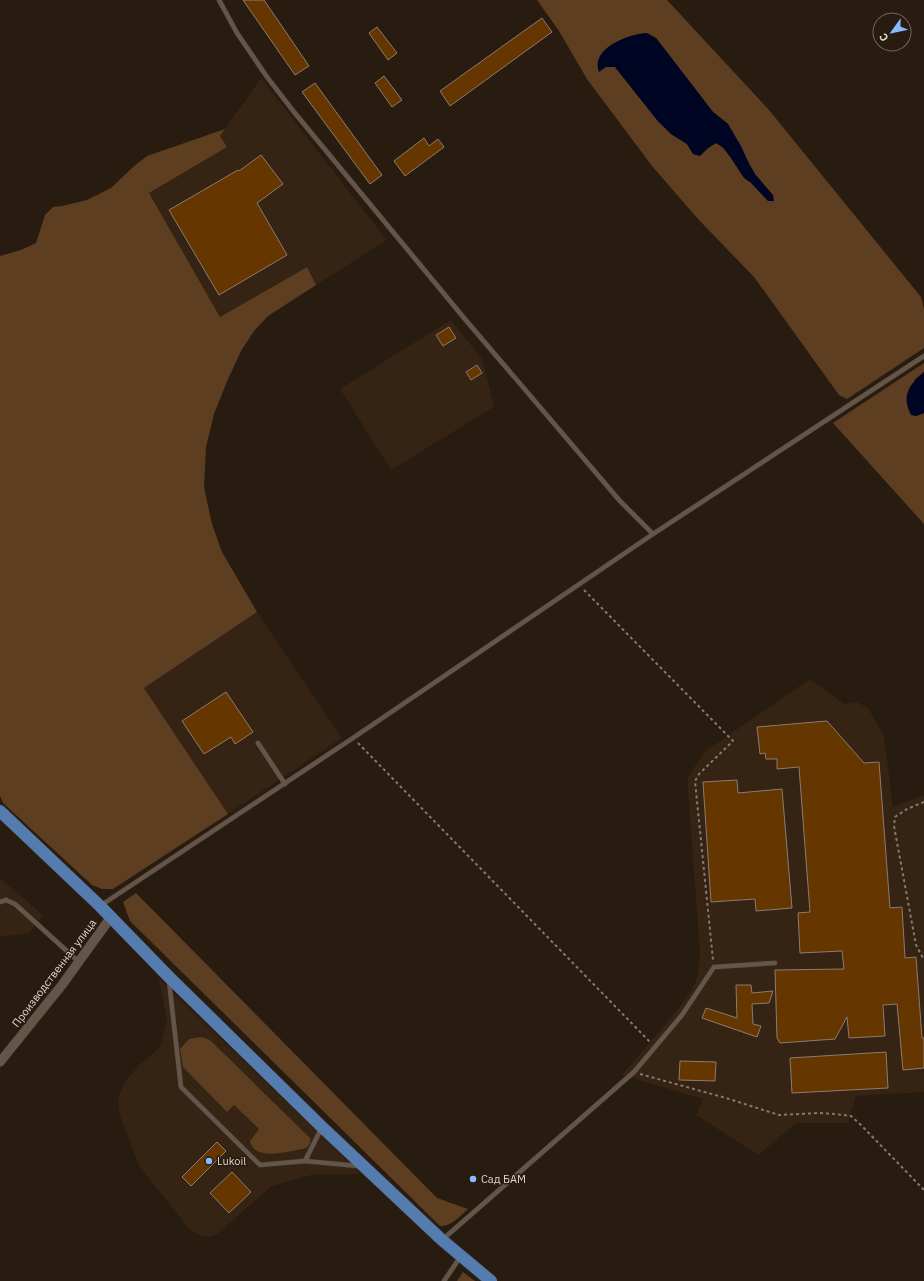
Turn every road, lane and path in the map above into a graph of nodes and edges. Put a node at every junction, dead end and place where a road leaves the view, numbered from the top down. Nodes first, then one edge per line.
1 (219, 0) edge
2 (924, 356) edge
3 (653, 534) junction
4 (579, 585) junction
5 (353, 738) junction
6 (258, 743) dead end
7 (285, 784) junction
8 (924, 802) edge
9 (0, 811) edge
10 (0, 902) edge
11 (100, 906) junction
12 (111, 917) junction
13 (924, 960) edge
14 (79, 962) junction
15 (775, 963) dead end
16 (714, 967) junction
17 (169, 977) junction
18 (656, 1047) junction
19 (0, 1062) edge
20 (634, 1072) junction
21 (322, 1127) junction
22 (305, 1161) junction
23 (363, 1166) junction
24 (924, 1190) edge
25 (442, 1240) junction
26 (461, 1256) junction
27 (444, 1281) edge
28 (491, 1281) edge

1 - 3 lane
2 - 3 lane
3 - 4 lane
4 - 5 lane
4 - 16 path
5 - 7 lane
5 - 18 path
6 - 7 lane
7 - 11 lane
8 - 13 path
9 - 11 main road
10 - 14 lane
11 - 12 main road
12 - 14 street, Производственная улица
12 - 17 main road
14 - 19 street, Производственная улица
15 - 16 lane
16 - 18 lane
17 - 21 main road
17 - 22 lane
18 - 20 lane
20 - 24 path
20 - 25 lane
21 - 22 lane
21 - 23 main road
22 - 23 lane
23 - 25 main road
25 - 26 main road
26 - 27 lane
26 - 28 main road

